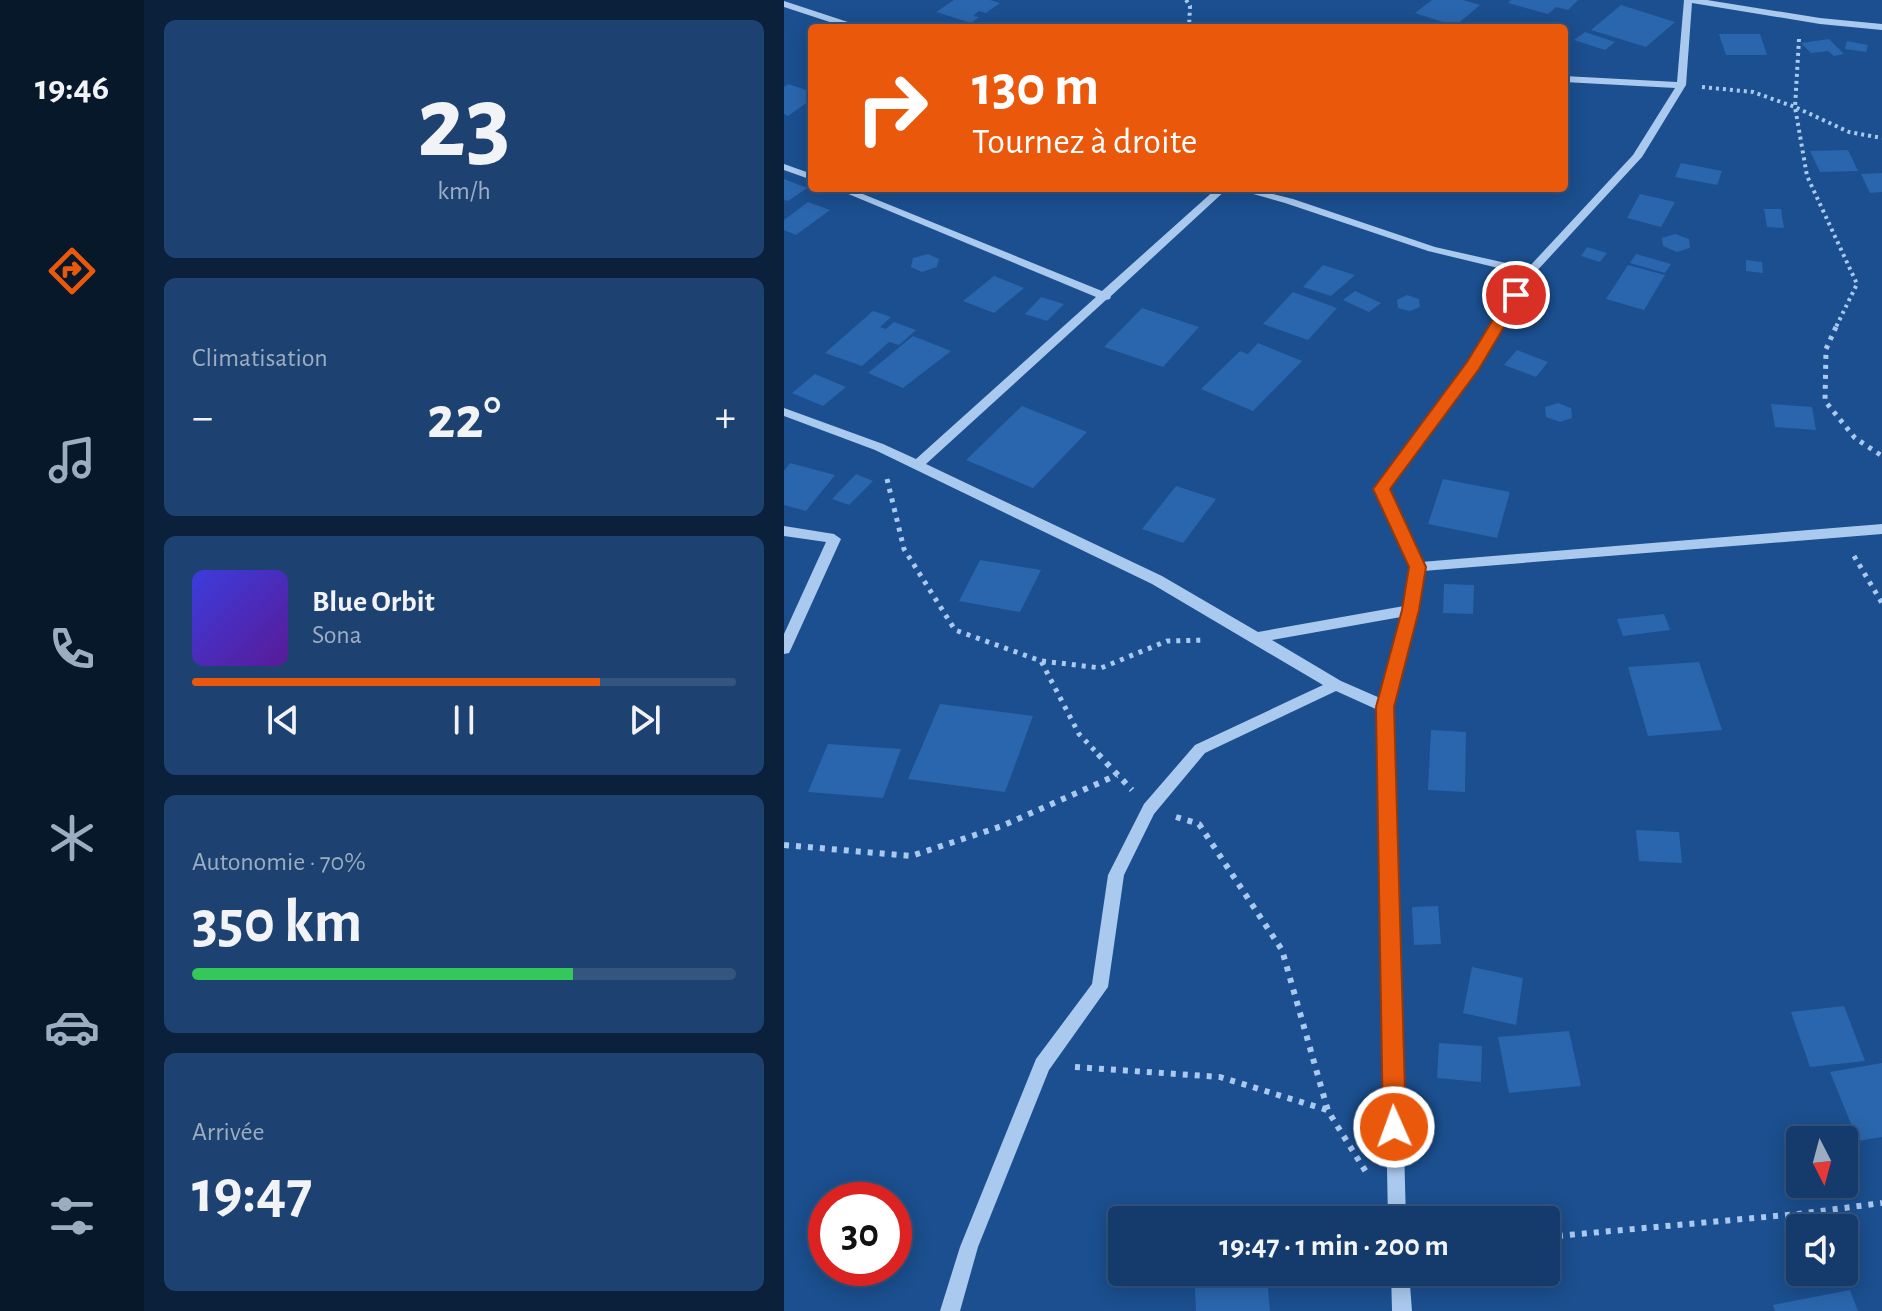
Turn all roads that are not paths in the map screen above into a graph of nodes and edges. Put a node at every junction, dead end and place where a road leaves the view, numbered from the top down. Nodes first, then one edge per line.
1 (1689, 0) edge
2 (784, 4) edge
3 (845, 24) edge
4 (1882, 27) edge
5 (1568, 79) edge
6 (1681, 85) junction
7 (784, 167) edge
8 (808, 176) edge
9 (849, 192) edge
10 (1219, 192) edge
11 (1253, 192) edge
12 (1530, 272) junction
13 (1106, 297) junction
14 (784, 412) edge
15 (916, 466) junction
16 (1882, 529) edge
17 (784, 531) edge
18 (1417, 567) junction
19 (1410, 610) junction
20 (1256, 638) junction
21 (784, 649) edge
22 (1336, 685) junction
23 (1385, 707) junction
24 (1397, 1206) edge
25 (1401, 1286) edge
26 (950, 1311) edge
27 (1402, 1311) edge

1 - 4 street
1 - 6 street
2 - 3 street
5 - 6 street
6 - 12 street
7 - 8 street
9 - 13 street
10 - 13 street
11 - 12 street
12 - 18 street
13 - 15 street
14 - 15 street
15 - 20 street
16 - 18 street
17 - 21 street
18 - 19 street
19 - 20 street
19 - 23 street
20 - 22 street
22 - 23 street
22 - 26 street
23 - 24 street
25 - 27 street

